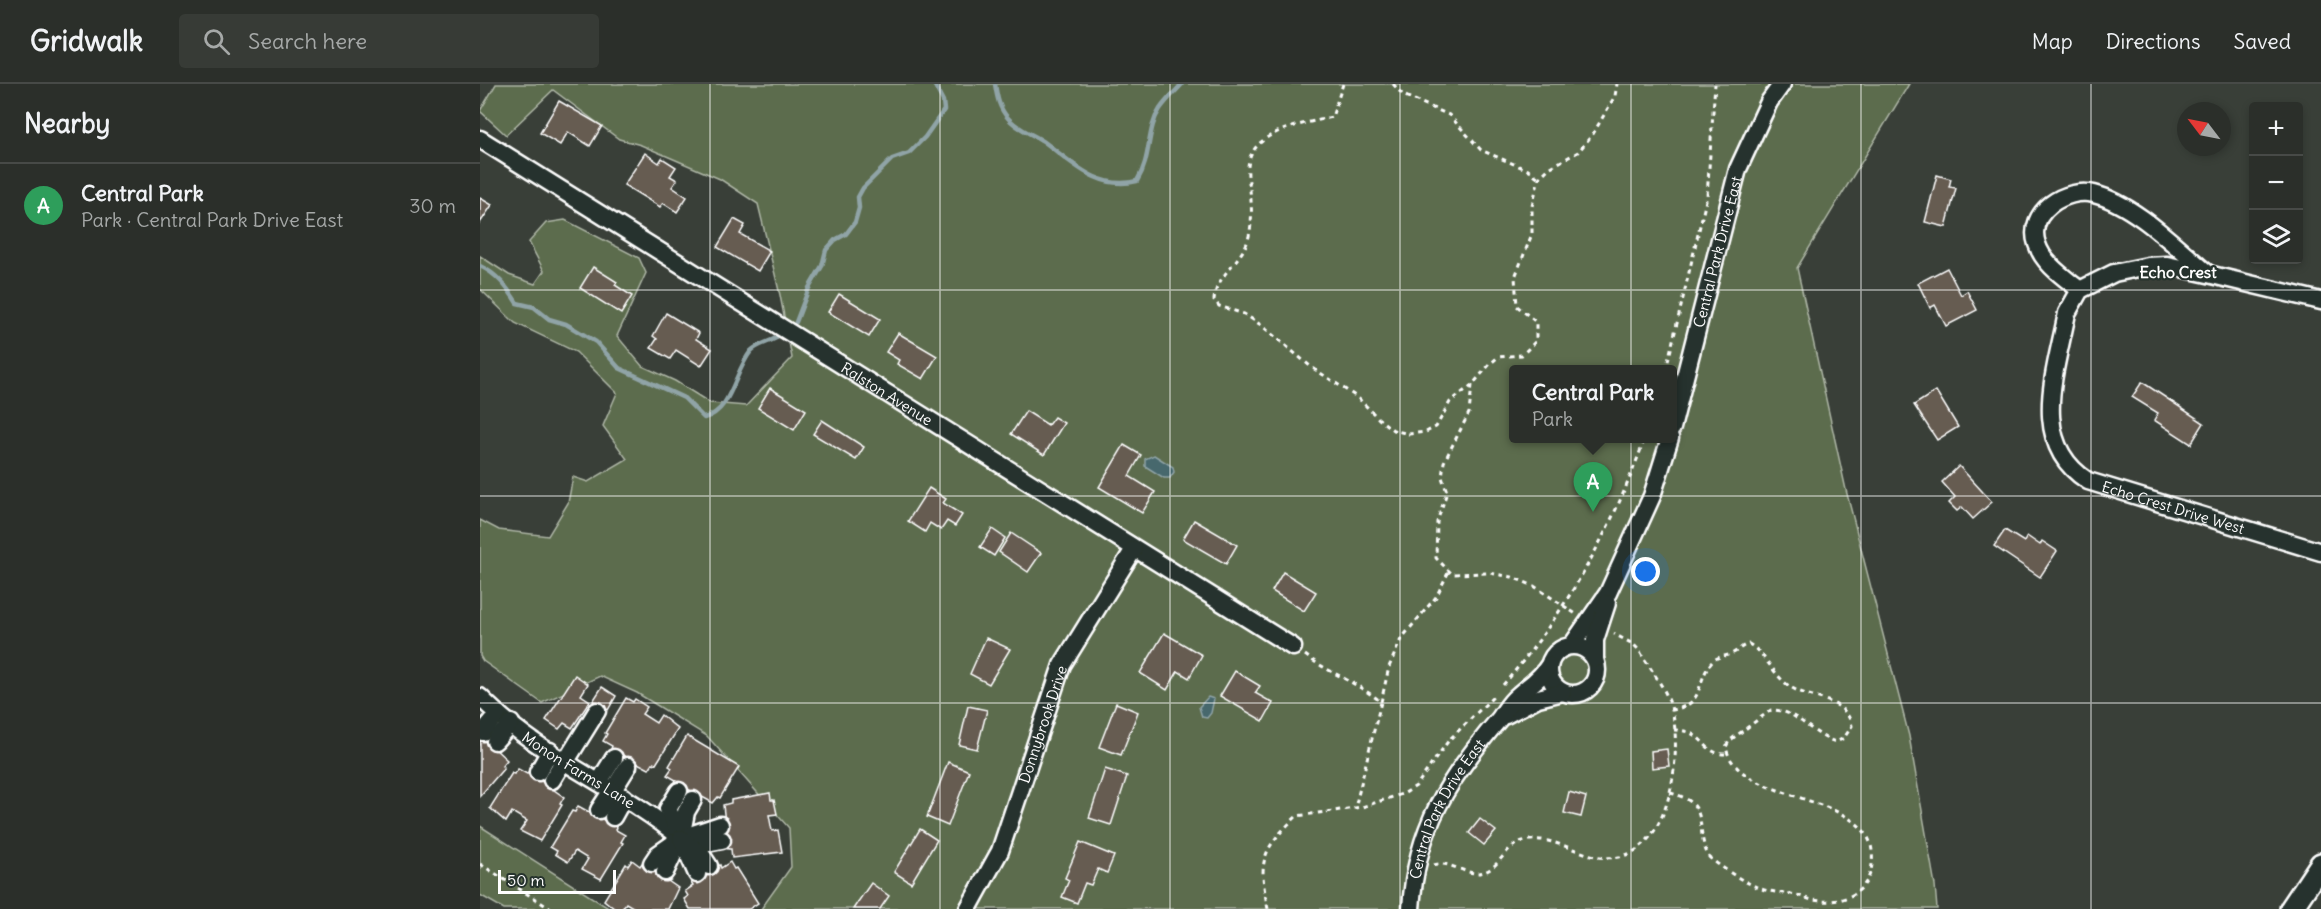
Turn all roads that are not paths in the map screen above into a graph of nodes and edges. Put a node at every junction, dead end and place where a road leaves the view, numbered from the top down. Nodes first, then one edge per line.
1 (1782, 84) edge
2 (480, 139) edge
3 (2208, 274) junction
4 (2080, 290) junction
5 (2321, 302) edge
6 (1677, 408) edge
7 (1668, 443) edge
8 (1134, 549) junction
9 (2321, 552) edge
10 (1608, 593) junction
11 (1572, 645) junction
12 (1293, 647) road end
13 (1595, 659) junction
14 (1549, 664) junction
15 (1563, 692) junction
16 (480, 697) edge
17 (597, 711) dead end
18 (1500, 717) junction
19 (504, 718) junction
20 (489, 737) dead end
21 (560, 757) junction
22 (621, 762) dead end
23 (545, 776) dead end
24 (612, 790) junction
25 (686, 796) dead end
26 (606, 814) dead end
27 (721, 833) dead end
28 (681, 838) junction
29 (2321, 864) edge
30 (659, 867) dead end
31 (703, 870) dead end
32 (968, 909) edge
33 (1411, 909) edge
34 (2291, 909) edge

1 - 6 street, Central Park Drive East
2 - 8 street, Ralston Avenue
3 - 4 street
3 - 4 street
3 - 5 street
4 - 9 street, Echo Crest Drive West
7 - 10 street, Central Park Drive East
8 - 12 street, Ralston Avenue
8 - 32 street, Donnybrook Drive
10 - 11 street, Central Park Drive East
10 - 13 street, Central Park Drive East
11 - 13 street
11 - 14 street, Central Park Drive East
13 - 15 street, Central Park Drive East
14 - 15 street
14 - 18 street, Central Park Drive East
15 - 18 street, Central Park Drive East
16 - 19 street, Monon Farms Lane
17 - 21 street
18 - 33 street, Central Park Drive East
19 - 20 street
19 - 21 street, Monon Farms Lane
21 - 23 street
21 - 24 street, Monon Farms Lane
22 - 24 street
24 - 26 street
24 - 28 street, Monon Farms Lane
25 - 28 street
27 - 28 street
28 - 30 street
28 - 31 street
29 - 34 main road

